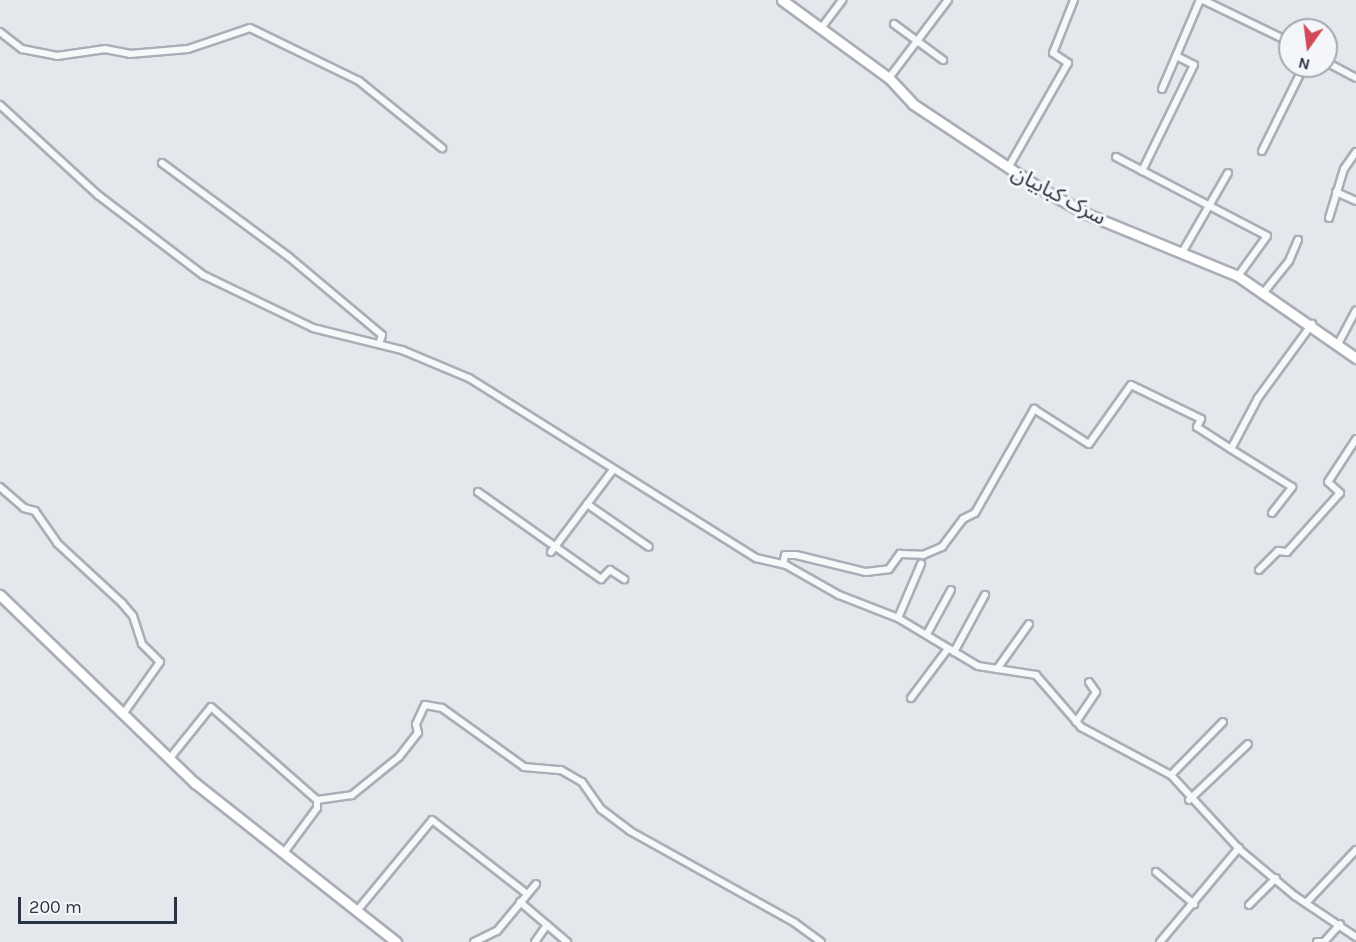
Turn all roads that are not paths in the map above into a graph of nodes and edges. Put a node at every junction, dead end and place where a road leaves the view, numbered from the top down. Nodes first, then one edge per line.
1 (782, 0) edge
2 (842, 0) edge
3 (948, 0) edge
4 (1074, 0) edge
5 (1202, 0) edge
6 (1219, 3) edge
7 (894, 24) dead end
8 (822, 27) junction
9 (0, 32) edge
10 (1278, 35) edge
11 (916, 43) junction
12 (1176, 56) junction
13 (943, 60) dead end
14 (1338, 68) edge
15 (889, 78) junction
16 (1298, 78) edge
17 (1356, 78) edge
18 (1162, 89) dead end
19 (0, 105) edge
20 (442, 148) dead end
21 (1262, 151) dead end
22 (1356, 152) edge
23 (1116, 157) dead end
24 (162, 163) dead end
25 (1008, 168) junction
26 (1142, 171) junction
27 (1228, 173) dead end
28 (1336, 192) junction
29 (1356, 201) edge
30 (1211, 207) junction
31 (1329, 218) dead end
32 (1298, 240) dead end
33 (1183, 251) junction
34 (1238, 276) junction
35 (1264, 292) junction
36 (1356, 310) edge
37 (1312, 324) junction
38 (379, 344) junction
39 (1338, 344) junction
40 (1356, 358) edge
41 (1356, 440) edge
42 (1231, 449) junction
43 (612, 471) junction
44 (0, 487) edge
45 (478, 492) dead end
46 (587, 504) junction
47 (1272, 513) dead end
48 (555, 546) junction
49 (649, 547) dead end
50 (550, 552) dead end
51 (783, 564) junction
52 (921, 564) dead end
53 (1259, 570) dead end
54 (624, 579) dead end
55 (951, 590) dead end
56 (0, 595) edge
57 (985, 595) dead end
58 (898, 618) junction
59 (1029, 624) dead end
60 (927, 634) junction
61 (950, 651) junction
62 (997, 669) junction
63 (1089, 682) dead end
64 (911, 698) dead end
65 (123, 714) junction
66 (1076, 722) junction
67 (1223, 722) dead end
68 (1248, 744) dead end
69 (170, 758) junction
70 (1171, 774) junction
71 (317, 800) junction
72 (1189, 800) junction
73 (1239, 848) junction
74 (1356, 850) edge
75 (284, 855) junction
76 (1156, 872) dead end
77 (1276, 878) junction
78 (536, 884) dead end
79 (527, 894) junction
80 (520, 902) junction
81 (1306, 903) junction
82 (1194, 904) junction
83 (1249, 905) dead end
84 (356, 912) junction
85 (1340, 924) junction
86 (547, 925) junction
87 (1356, 937) edge
88 (396, 942) edge
89 (474, 942) edge
90 (535, 942) edge
91 (567, 942) edge
92 (820, 942) edge
93 (1160, 942) edge
94 (1317, 942) edge

1 - 8 street, سرک کبابیان
2 - 8 street
3 - 11 street
4 - 25 street
5 - 6 street
5 - 12 street
6 - 10 street
7 - 11 street
8 - 15 street, سرک کبابیان
9 - 20 street
11 - 13 street
11 - 15 street
12 - 18 street
12 - 26 street
14 - 17 street
15 - 25 street, سرک کبابیان
16 - 21 street
19 - 38 street
22 - 28 street
23 - 26 street
24 - 38 street
25 - 33 street, سرک کبابیان
26 - 30 street
27 - 30 street
28 - 29 street
28 - 31 street
30 - 33 street
30 - 34 street
32 - 35 street
33 - 34 street, سرک کبابیان
34 - 35 street, سرک کبابیان
35 - 37 street, سرک کبابیان
36 - 39 street
37 - 39 street, سرک کبابیان
37 - 42 street
38 - 43 street
39 - 40 street, سرک کبابیان
41 - 53 street
42 - 47 street
42 - 51 street
43 - 46 street
43 - 51 street
44 - 65 street
45 - 48 street
46 - 48 street
46 - 49 street
48 - 50 street
48 - 54 street
51 - 58 street
52 - 58 street
55 - 60 street
56 - 65 street
57 - 61 street
58 - 60 street
59 - 62 street
60 - 61 street
61 - 62 street
61 - 64 street
62 - 66 street
63 - 66 street
65 - 69 street
66 - 70 street
67 - 70 street
68 - 72 street
69 - 71 street
69 - 75 street
70 - 72 street
71 - 75 street
71 - 92 street
72 - 73 street
73 - 77 street
73 - 82 street
74 - 81 street
75 - 84 street
76 - 82 street
77 - 81 street
77 - 83 street
78 - 79 street
79 - 80 street
79 - 84 street
80 - 86 street
80 - 89 street
81 - 85 street
82 - 93 street
84 - 88 street
85 - 87 street
85 - 94 street
86 - 90 street
86 - 91 street

